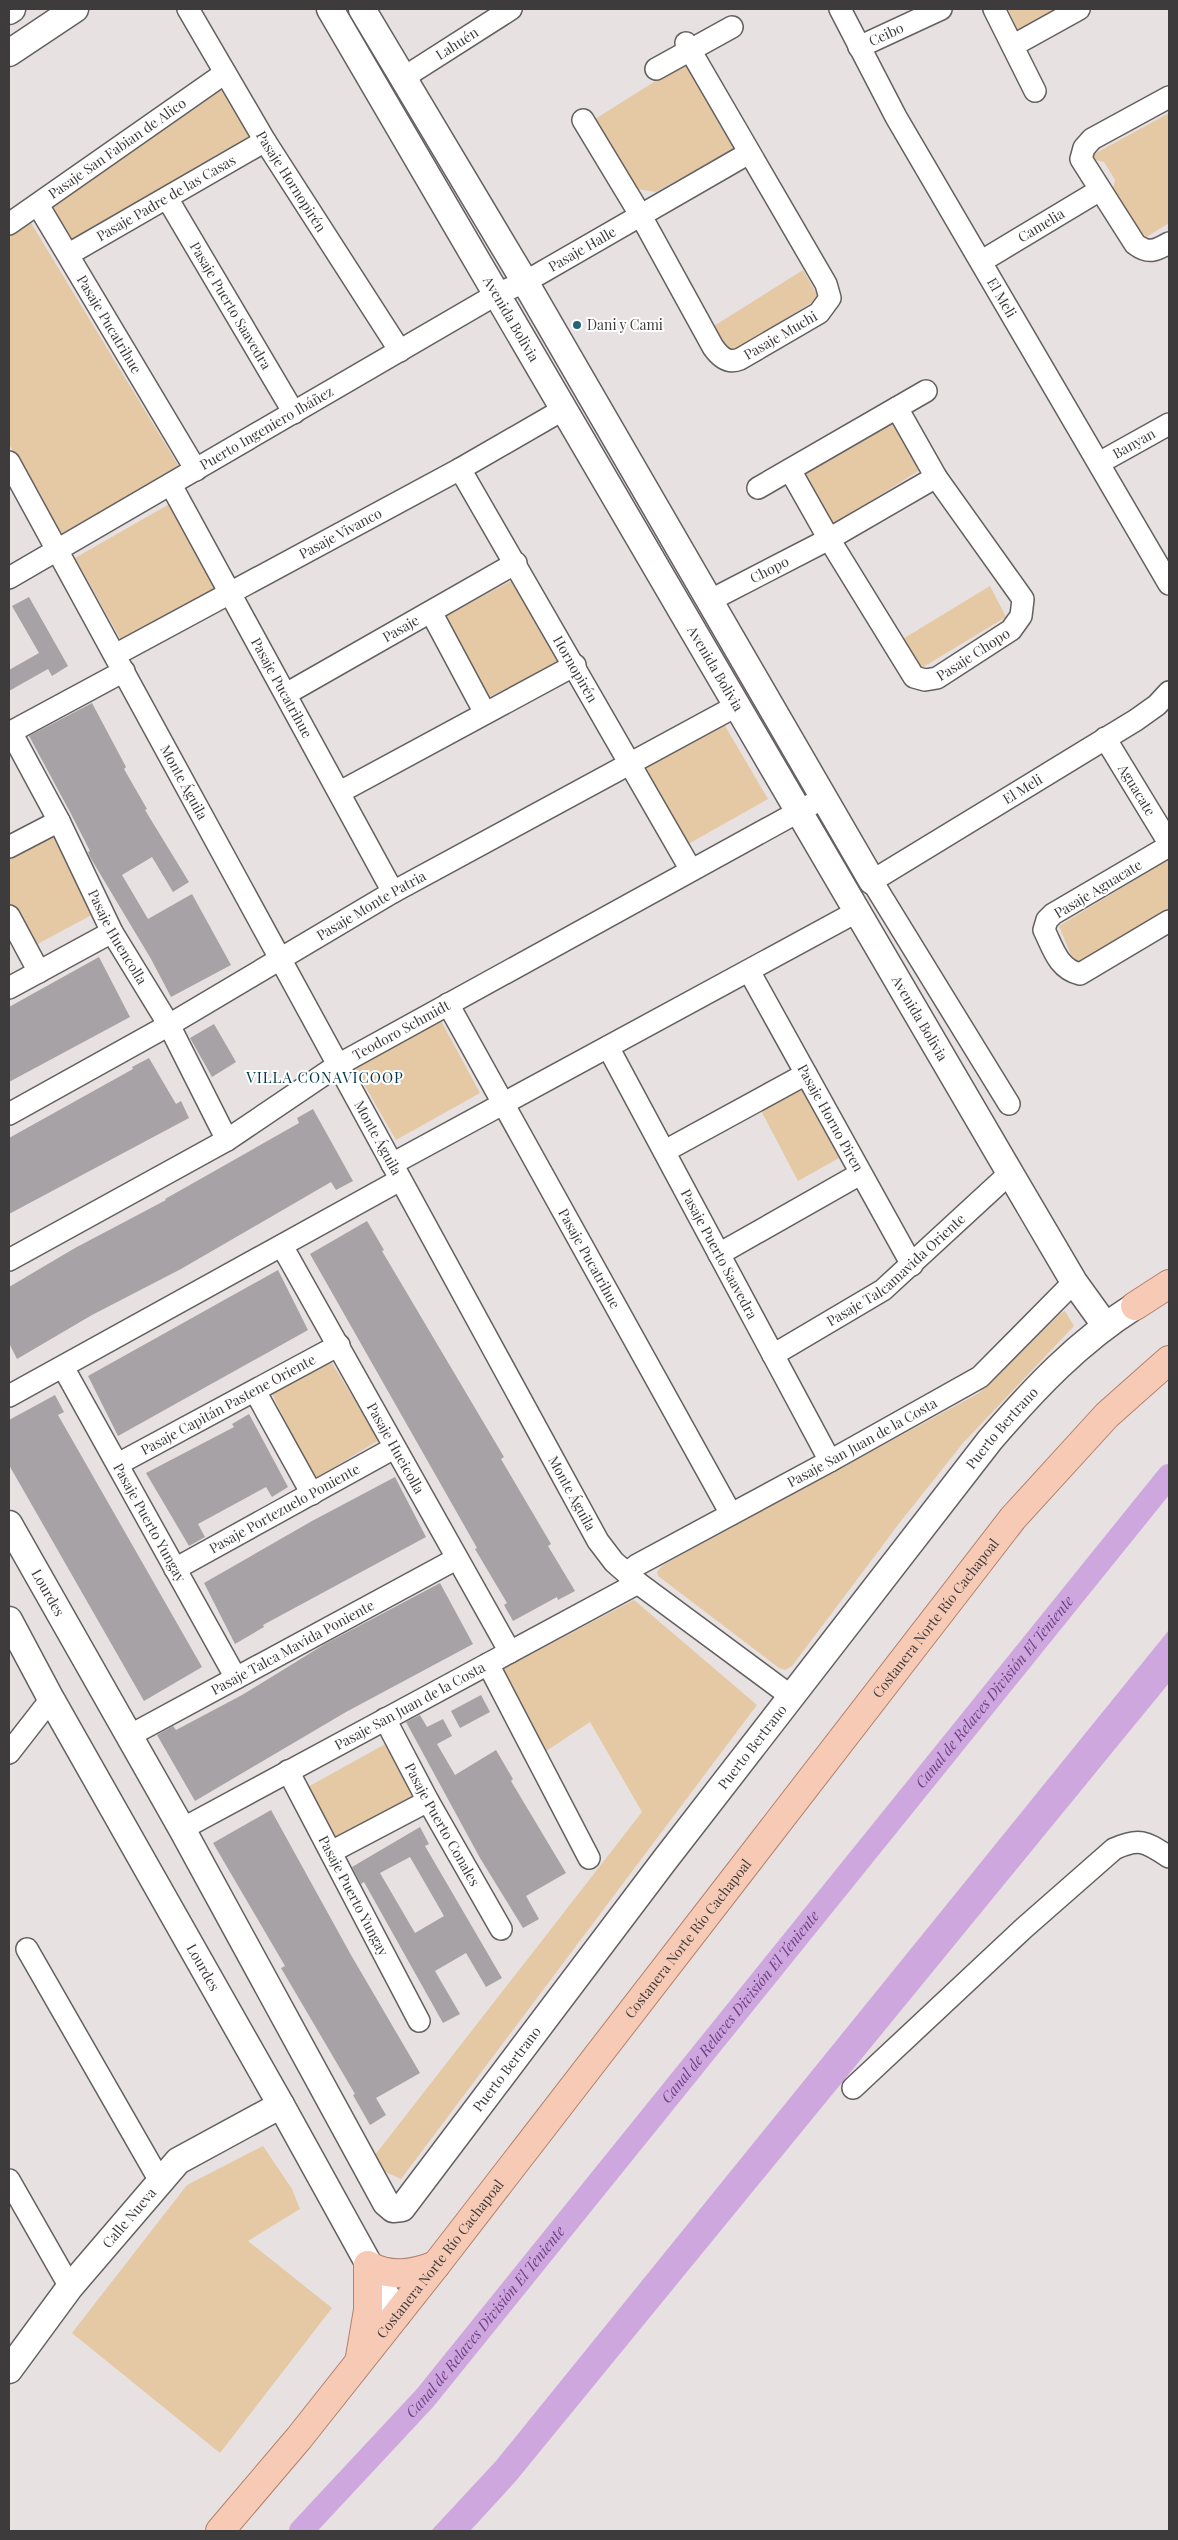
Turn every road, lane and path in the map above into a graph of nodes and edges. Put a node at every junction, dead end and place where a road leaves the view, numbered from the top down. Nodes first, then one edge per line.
1 (12, 9) edge
2 (75, 9) edge
3 (188, 9) edge
4 (330, 9) edge
5 (362, 9) edge
6 (511, 9) edge
7 (840, 9) edge
8 (941, 9) edge
9 (994, 9) edge
10 (1079, 9) edge
11 (9, 11) edge
12 (732, 27) dead end
13 (1014, 46) junction
14 (688, 47) junction
15 (860, 47) junction
16 (9, 53) edge
17 (656, 69) dead end
18 (226, 73) junction
19 (403, 78) junction
20 (1036, 91) dead end
21 (1169, 97) edge
22 (583, 120) dead end
23 (265, 141) junction
24 (750, 153) junction
25 (1100, 190) junction
26 (167, 198) junction
27 (38, 204) junction
28 (641, 216) junction
29 (9, 224) edge
30 (1169, 243) edge
31 (69, 254) junction
32 (982, 261) junction
33 (525, 282) junction
34 (497, 294) junction
35 (400, 351) junction
36 (926, 392) dead end
37 (897, 408) junction
38 (564, 410) junction
39 (294, 413) junction
40 (1169, 424) edge
41 (9, 462) edge
42 (1099, 463) junction
43 (460, 469) junction
44 (196, 470) junction
45 (790, 470) junction
46 (936, 478) junction
47 (171, 485) junction
48 (758, 488) dead end
49 (829, 539) junction
50 (58, 550) junction
51 (516, 563) junction
52 (9, 578) edge
53 (1169, 584) edge
54 (230, 592) junction
55 (709, 601) junction
56 (431, 612) junction
57 (120, 663) junction
58 (575, 665) junction
59 (1169, 692) edge
60 (286, 694) junction
61 (738, 705) junction
62 (486, 712) junction
63 (10, 733) edge
64 (1105, 738) junction
65 (630, 763) junction
66 (340, 792) junction
67 (824, 797) junction
68 (800, 811) junction
69 (58, 820) junction
70 (1169, 844) edge
71 (9, 848) edge
72 (691, 870) junction
73 (872, 881) junction
74 (393, 892) junction
75 (858, 911) junction
76 (9, 916) edge
77 (1169, 921) edge
78 (112, 932) junction
79 (279, 958) junction
80 (749, 971) junction
81 (39, 972) junction
82 (9, 988) edge
83 (448, 1004) junction
84 (169, 1025) junction
85 (608, 1047) junction
86 (338, 1066) junction
87 (806, 1074) junction
88 (504, 1104) junction
89 (1009, 1104) dead end
90 (9, 1114) edge
91 (227, 1140) junction
92 (664, 1151) junction
93 (396, 1172) junction
94 (1010, 1173) junction
95 (860, 1174) junction
96 (282, 1246) junction
97 (719, 1254) junction
98 (9, 1260) edge
99 (912, 1265) junction
100 (1074, 1282) junction
101 (1169, 1284) edge
102 (1135, 1306) joint
103 (1105, 1325) junction
104 (339, 1345) junction
105 (773, 1355) junction
106 (1169, 1360) edge
107 (63, 1367) junction
108 (255, 1391) junction
109 (9, 1396) edge
110 (394, 1448) junction
111 (830, 1461) junction
112 (118, 1464) junction
113 (312, 1494) junction
114 (731, 1514) junction
115 (9, 1524) edge
116 (456, 1559) junction
117 (175, 1569) junction
118 (633, 1578) junction
119 (9, 1620) edge
120 (510, 1652) junction
121 (488, 1664) junction
122 (236, 1678) junction
123 (792, 1697) junction
124 (51, 1699) junction
125 (386, 1719) junction
126 (129, 1736) junction
127 (9, 1753) edge
128 (288, 1771) junction
129 (428, 1801) junction
130 (182, 1828) junction
131 (331, 1852) junction
132 (1169, 1857) edge
133 (589, 1858) dead end
134 (501, 1929) dead end
135 (27, 1949) dead end
136 (419, 2021) dead end
137 (853, 2088) dead end
138 (281, 2105) junction
139 (9, 2180) edge
140 (160, 2181) junction
141 (393, 2209) joint
142 (368, 2265) junction
143 (436, 2265) junction
144 (70, 2287) junction
145 (397, 2315) junction
146 (359, 2362) junction
147 (9, 2370) edge
148 (220, 2531) edge

1 - 11 street
2 - 16 street
3 - 18 street, Pasaje Hornopirén
4 - 34 street, Avenida Bolivia
5 - 19 street, Avenida Bolivia
6 - 19 street, Lahuén
7 - 15 street, El Meli
8 - 15 street, Ceibo
9 - 13 street
10 - 13 street
12 - 14 street
13 - 20 street
14 - 17 street
14 - 24 street, Pasaje Muchi
15 - 32 street, El Meli
18 - 23 street, Pasaje Hornopirén
18 - 27 street, Pasaje San Fabian de Alico
19 - 33 street, Avenida Bolivia
21 - 25 street
22 - 28 street, Pasaje Muchi
23 - 26 street, Pasaje Padre de las Casas
23 - 35 street, Pasaje Hornopirén
24 - 28 street
24 - 28 street, Pasaje Muchi
25 - 30 street
25 - 32 street, Camelia
26 - 31 street, Pasaje Padre de las Casas
26 - 39 street, Pasaje Puerto Saavedra
27 - 29 street, Pasaje San Fabian de Alico
27 - 31 street, Pasaje Pucatrihue
28 - 33 street, Pasaje Halle
31 - 44 street, Pasaje Pucatrihue
32 - 42 street, El Meli
33 - 34 street, Puerto Ingeniero Ibáñez
33 - 55 street, Avenida Bolivia
34 - 35 street, Puerto Ingeniero Ibáñez
34 - 38 street, Avenida Bolivia
35 - 39 street, Puerto Ingeniero Ibáñez
36 - 37 street
37 - 45 street
37 - 46 street, Pasaje Chopo
38 - 43 street, Pasaje Vivanco
38 - 61 street, Avenida Bolivia
39 - 44 street, Puerto Ingeniero Ibáñez
40 - 42 street, Banyan
41 - 50 street, Monte Águila
42 - 53 street, El Meli
43 - 51 street, Hornopirén
43 - 54 street, Pasaje Vivanco
44 - 47 street, Puerto Ingeniero Ibáñez
45 - 48 street
45 - 49 street, Pasaje Chopo
46 - 49 street
46 - 49 street, Pasaje Chopo
47 - 50 street, Puerto Ingeniero Ibáñez
47 - 54 street, Pasaje Pucatrihue
49 - 55 street, Chopo
50 - 52 street, Puerto Ingeniero Ibáñez
50 - 57 street, Monte Águila
51 - 56 street, Pasaje
51 - 58 street, Hornopirén
54 - 57 street, Pasaje Vivanco
54 - 60 street, Pasaje Pucatrihue
55 - 67 street, Avenida Bolivia
56 - 60 street, Pasaje
56 - 62 street
57 - 63 street, Pasaje Vivanco
57 - 79 street, Monte Águila
58 - 62 street
58 - 65 street, Hornopirén
59 - 64 street, El Meli
60 - 66 street, Pasaje Pucatrihue
61 - 65 street, Pasaje Monte Patria
61 - 68 street, Avenida Bolivia
62 - 66 street
63 - 69 street, Pasaje Huencolla
64 - 70 street, Aguacate
64 - 73 street, El Meli
65 - 72 street, Hornopirén
65 - 74 street, Pasaje Monte Patria
66 - 74 street, Pasaje Pucatrihue
67 - 68 street, Teodoro Schmidt
67 - 73 street, Avenida Bolivia
68 - 72 street, Teodoro Schmidt
68 - 75 street, Avenida Bolivia
69 - 71 street
69 - 78 street, Pasaje Huencolla
70 - 77 street, Pasaje Aguacate
72 - 83 street, Teodoro Schmidt
73 - 89 street, Avenida Bolivia
74 - 79 street, Pasaje Monte Patria
75 - 80 street
75 - 94 street, Avenida Bolivia
76 - 81 street
78 - 81 street
78 - 84 street, Pasaje Huencolla
79 - 84 street, Pasaje Monte Patria
79 - 86 street, Monte Águila
80 - 85 street
80 - 87 street, Pasaje Horno Piren
81 - 82 street
83 - 86 street, Teodoro Schmidt
83 - 88 street, Pasaje Pucatrihue
84 - 90 street, Pasaje Monte Patria
84 - 91 street, Pasaje Huencolla
85 - 88 street
85 - 92 street, Pasaje Puerto Saavedra
86 - 91 street, Teodoro Schmidt
86 - 93 street, Monte Águila
87 - 92 street
87 - 95 street, Pasaje Horno Piren
88 - 93 street
88 - 114 street, Pasaje Pucatrihue
91 - 98 street, Teodoro Schmidt
92 - 97 street, Pasaje Puerto Saavedra
93 - 96 street
93 - 118 street, Monte Águila
94 - 99 street, Pasaje Talcamavida Oriente
94 - 100 street, Avenida Bolivia
95 - 97 street
95 - 99 street, Pasaje Horno Piren
96 - 104 street, Pasaje Hueicolla
96 - 107 street
97 - 105 street, Pasaje Puerto Saavedra
99 - 105 street, Pasaje Talcamavida Oriente
100 - 103 street, Avenida Bolivia
100 - 111 street, Pasaje San Juan de la Costa
101 - 102 main road
102 - 103 street, Puerto Bertrano
103 - 123 street, Puerto Bertrano
104 - 108 street, Pasaje Capitán Pastene Oriente
104 - 110 street, Pasaje Hueicolla
105 - 111 street, Pasaje Puerto Saavedra
106 - 143 main road, Costanera Norte Río Cachapoal
107 - 109 street
107 - 112 street, Pasaje Puerto Yungay
108 - 112 street, Pasaje Capitán Pastene Oriente
108 - 113 street
110 - 113 street, Pasaje Portezuelo Poniente
110 - 116 street, Pasaje Hueicolla
111 - 114 street, Pasaje San Juan de la Costa
112 - 117 street, Pasaje Puerto Yungay
113 - 117 street, Pasaje Portezuelo Poniente
114 - 118 street, Pasaje San Juan de la Costa
115 - 126 street, Lourdes
116 - 120 street, Pasaje Hueicolla
116 - 122 street, Pasaje Talca Mavida Poniente
117 - 122 street, Pasaje Puerto Yungay
118 - 120 street, Pasaje San Juan de la Costa
118 - 123 street, Monte Águila
119 - 124 street, Lourdes
120 - 121 street, Pasaje San Juan de la Costa
121 - 125 street, Pasaje San Juan de la Costa
121 - 133 street
122 - 126 street, Pasaje Talca Mavida Poniente
123 - 141 street, Puerto Bertrano
124 - 127 street
124 - 138 street, Lourdes
125 - 128 street, Pasaje San Juan de la Costa
125 - 129 street, Pasaje Puerto Conales
126 - 130 street, Lourdes
128 - 130 street, Pasaje San Juan de la Costa
128 - 131 street, Pasaje Puerto Yungay
129 - 131 street
129 - 134 street, Pasaje Puerto Conales
130 - 141 street, Lourdes
131 - 136 street, Pasaje Puerto Yungay
132 - 137 street
135 - 140 street
138 - 140 street, Calle Nueva
138 - 142 street, Lourdes
139 - 144 street
140 - 144 street, Calle Nueva
142 - 143 main road
142 - 145 street, Lourdes
142 - 146 main road
143 - 145 main road, Costanera Norte Río Cachapoal
144 - 147 street, Calle Nueva
145 - 146 main road, Costanera Norte Río Cachapoal
146 - 148 main road, Costanera Norte Río Cachapoal

